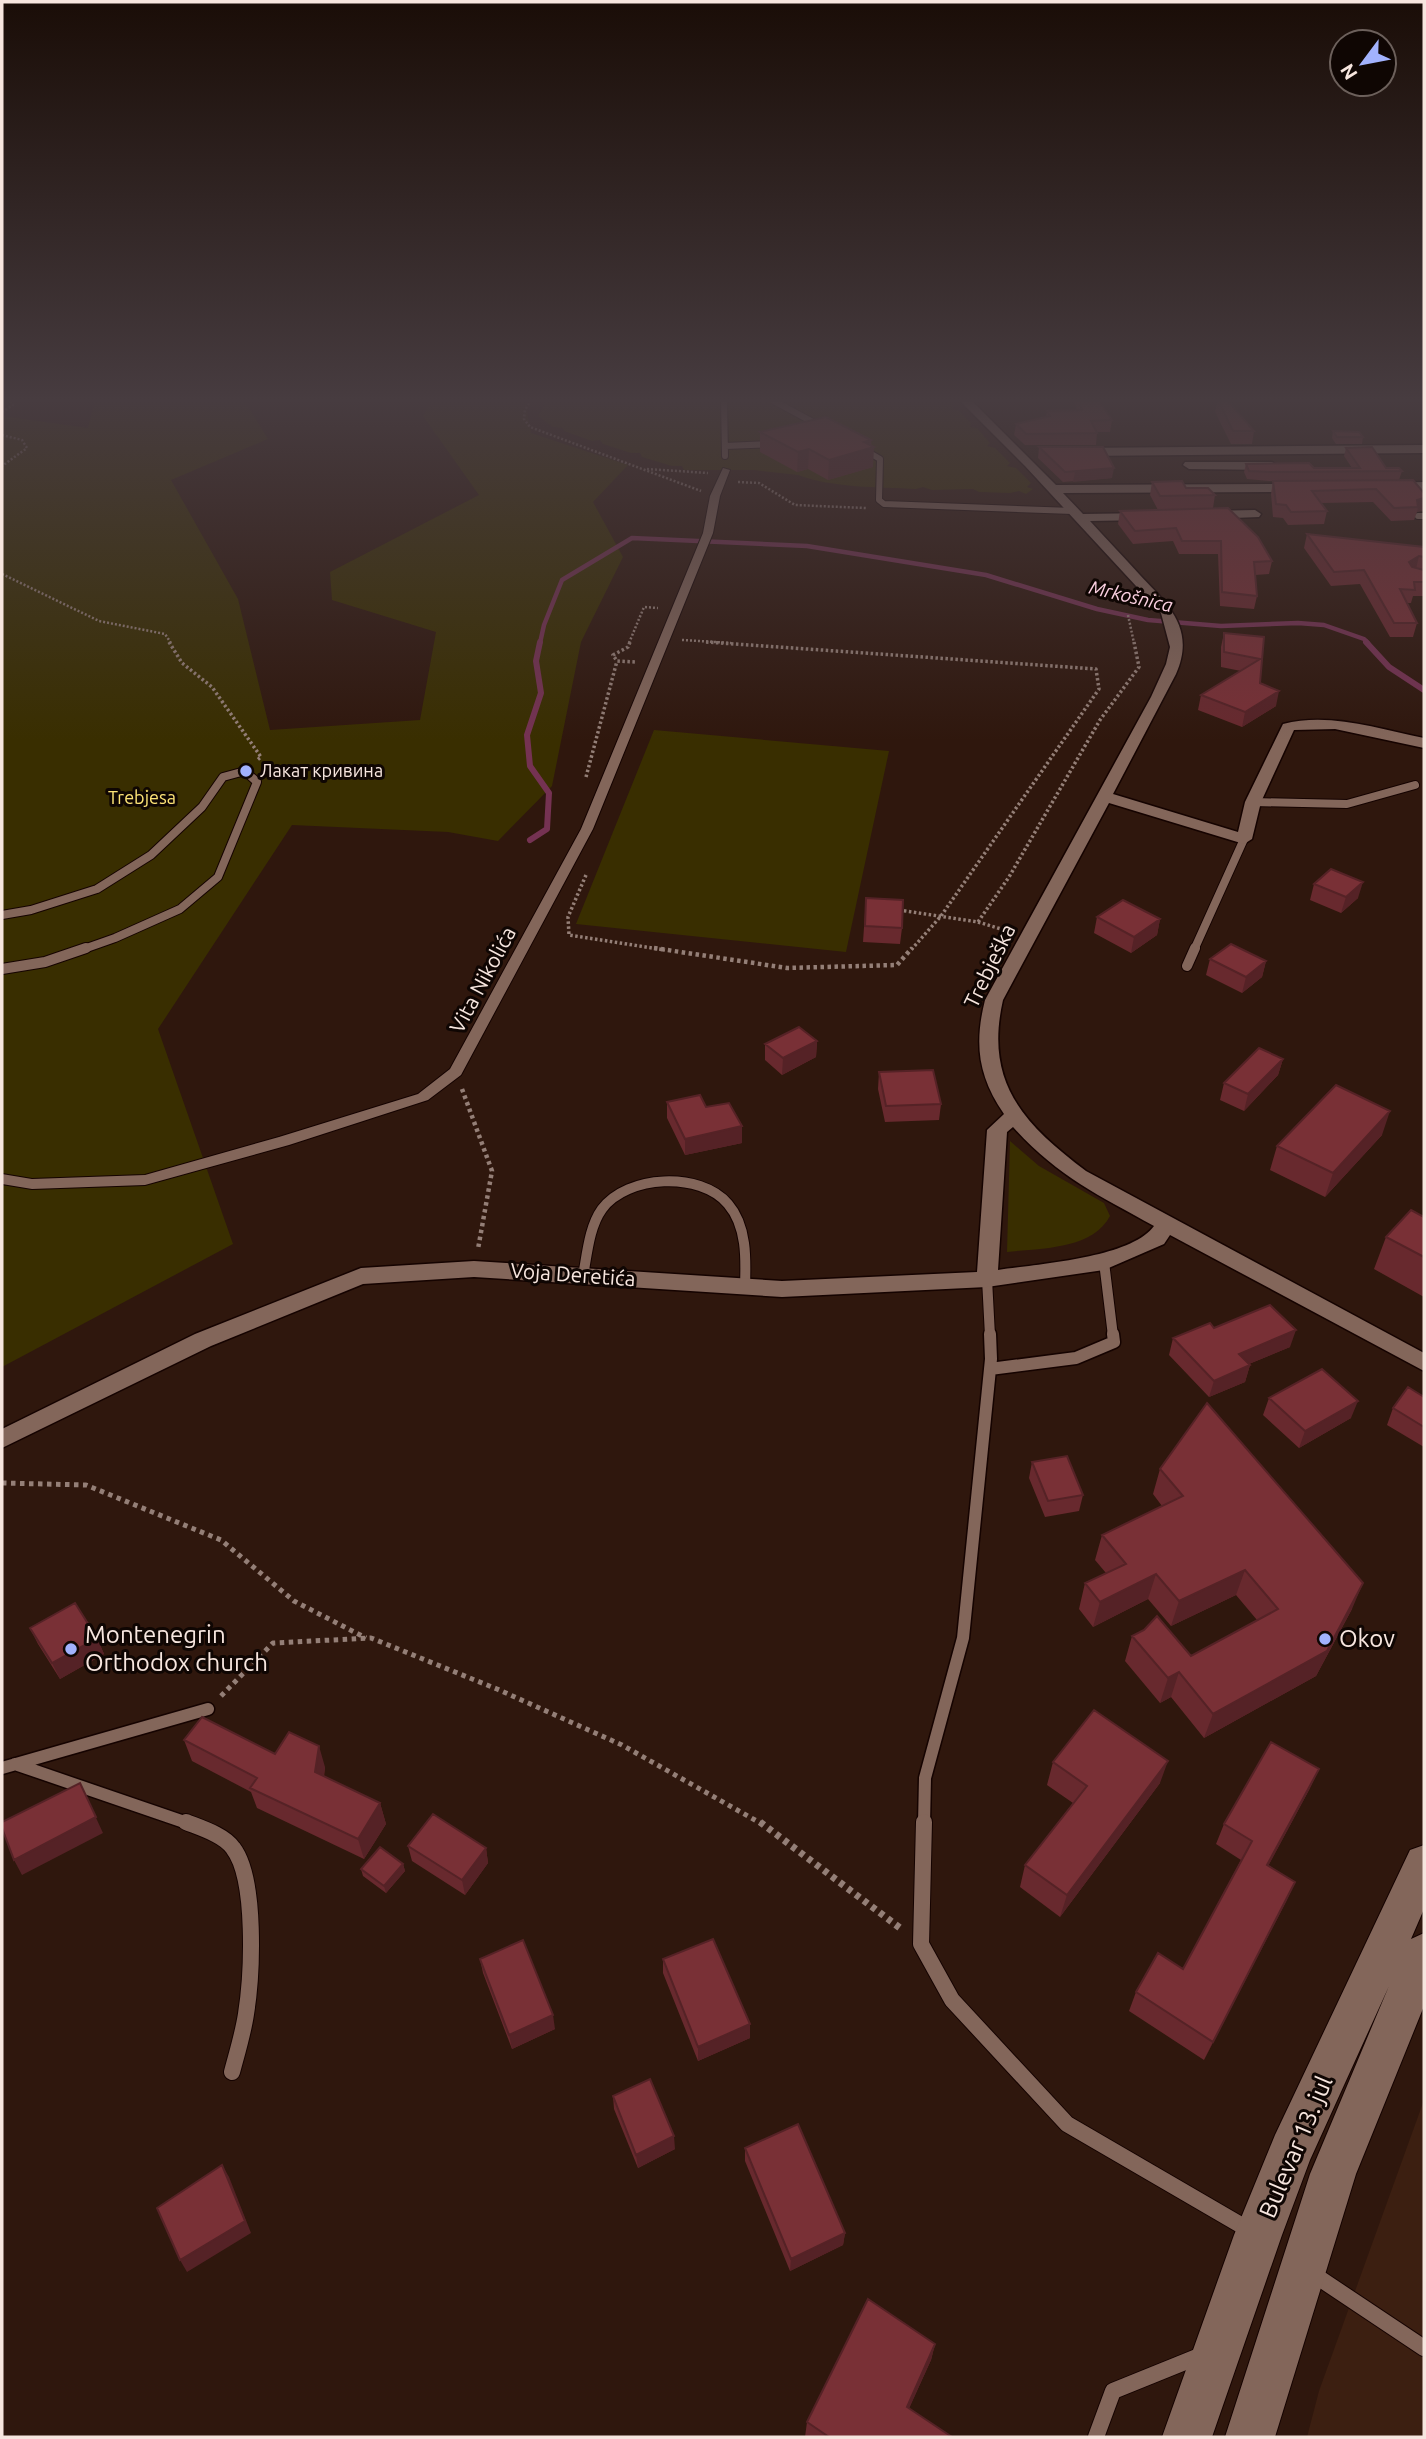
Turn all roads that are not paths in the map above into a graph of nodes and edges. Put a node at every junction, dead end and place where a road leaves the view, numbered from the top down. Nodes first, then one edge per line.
1 (712, 514) edge
2 (1055, 514) edge
3 (1227, 514) edge
4 (1076, 515) junction
5 (1187, 515) edge
6 (1160, 516) edge
7 (1424, 743) edge
8 (1415, 785) dead end
9 (1105, 797) junction
10 (1253, 802) junction
11 (1244, 839) junction
12 (2, 915) edge
13 (1187, 966) dead end
14 (2, 969) edge
15 (1014, 1116) junction
16 (2, 1179) edge
17 (1166, 1225) junction
18 (1104, 1262) junction
19 (583, 1276) junction
20 (987, 1279) junction
21 (745, 1286) junction
22 (1424, 1363) edge
23 (990, 1368) junction
24 (2, 1439) edge
25 (208, 1709) road end
26 (8, 1766) edge
27 (1424, 1864) edge
28 (1424, 1954) edge
29 (232, 2072) dead end
30 (1280, 2250) junction
31 (1424, 2348) edge
32 (1217, 2349) junction
33 (1096, 2437) edge
34 (1187, 2437) edge
35 (1250, 2437) edge

1 - 16 street, Vita Nikolića
2 - 4 lane
3 - 5 street
4 - 6 street
4 - 9 street, Trebješka
7 - 10 street
8 - 10 lane
9 - 11 street
9 - 15 street, Trebješka
10 - 11 street
11 - 13 lane
12 - 14 lane
15 - 17 street, Trebješka
15 - 20 street
17 - 18 street, Voja Deretića
17 - 22 street, Trebješka
18 - 20 street, Voja Deretića
18 - 23 lane
19 - 21 street, Voja Deretića
19 - 21 lane
19 - 24 street, Voja Deretića
20 - 21 street, Voja Deretića
20 - 23 lane
23 - 30 lane
25 - 26 lane
26 - 29 lane
27 - 30 main road, Bulevar 13. jul
28 - 30 main road, Bulevar 13. jul
30 - 31 lane
30 - 32 main road, Bulevar 13. jul
30 - 35 main road, Bulevar 13. jul
32 - 33 lane
32 - 34 main road, Bulevar 13. jul

